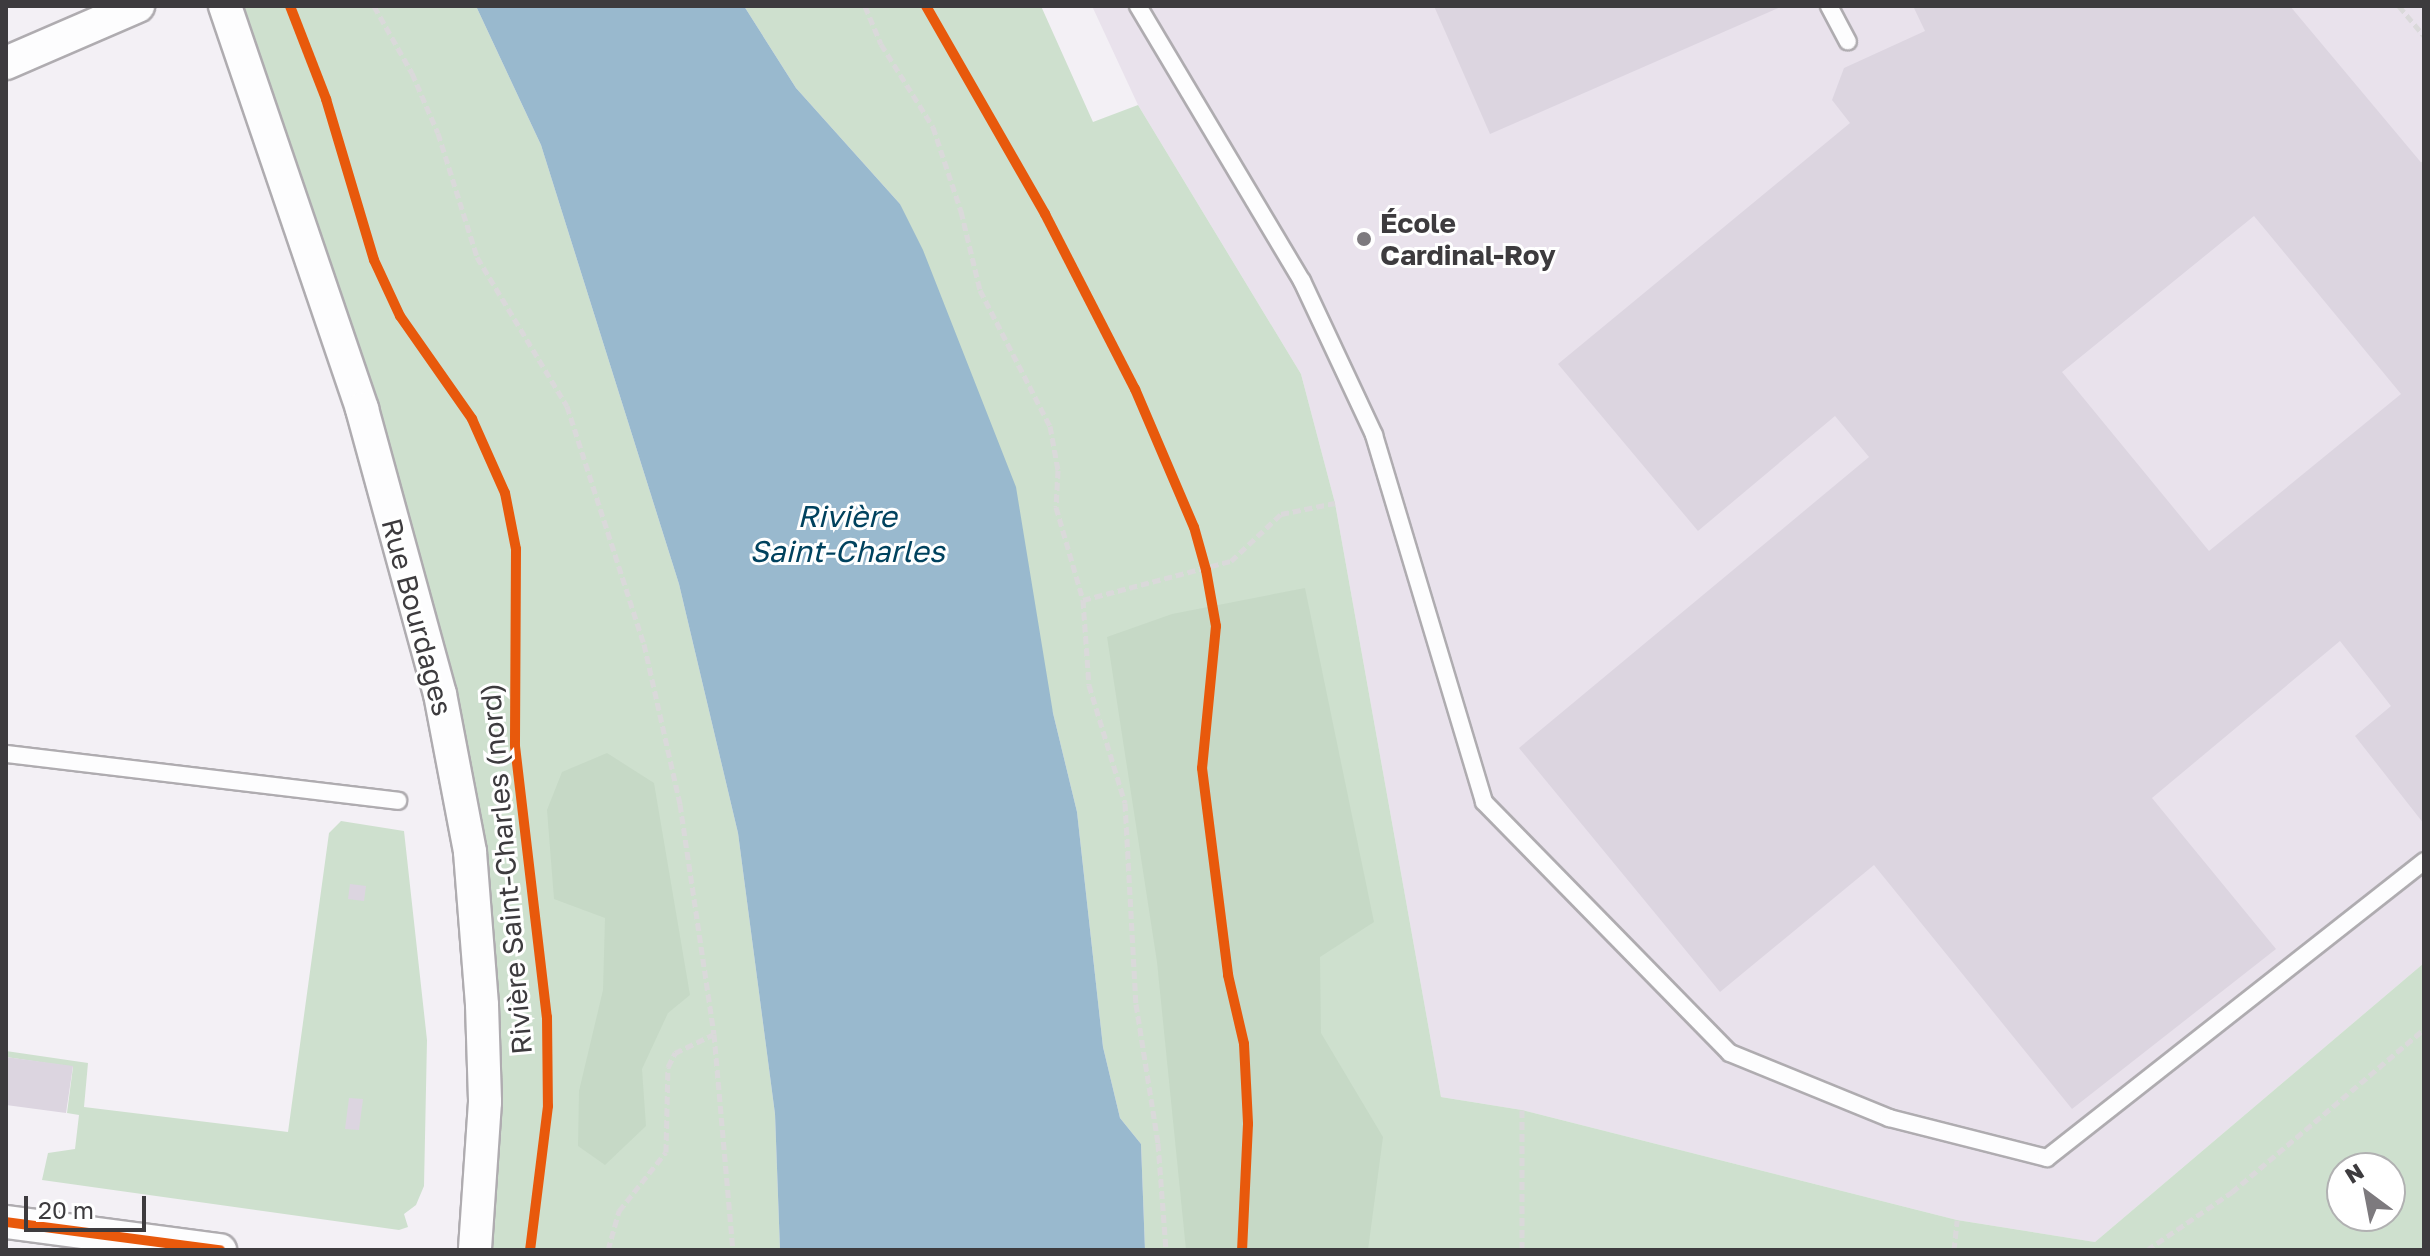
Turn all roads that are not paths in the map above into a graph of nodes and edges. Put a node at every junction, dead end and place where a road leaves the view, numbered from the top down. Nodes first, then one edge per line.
1 (138, 6) edge
2 (225, 6) edge
3 (1138, 6) edge
4 (1829, 6) edge
5 (1848, 41) dead end
6 (6, 63) edge
7 (6, 754) edge
8 (398, 801) dead end
9 (2424, 861) edge
10 (6, 1222) edge
11 (220, 1250) edge
12 (475, 1250) edge

1 - 6 street
2 - 12 street, Rue Bourdages
3 - 9 lane
4 - 5 lane
7 - 8 lane
10 - 11 street

